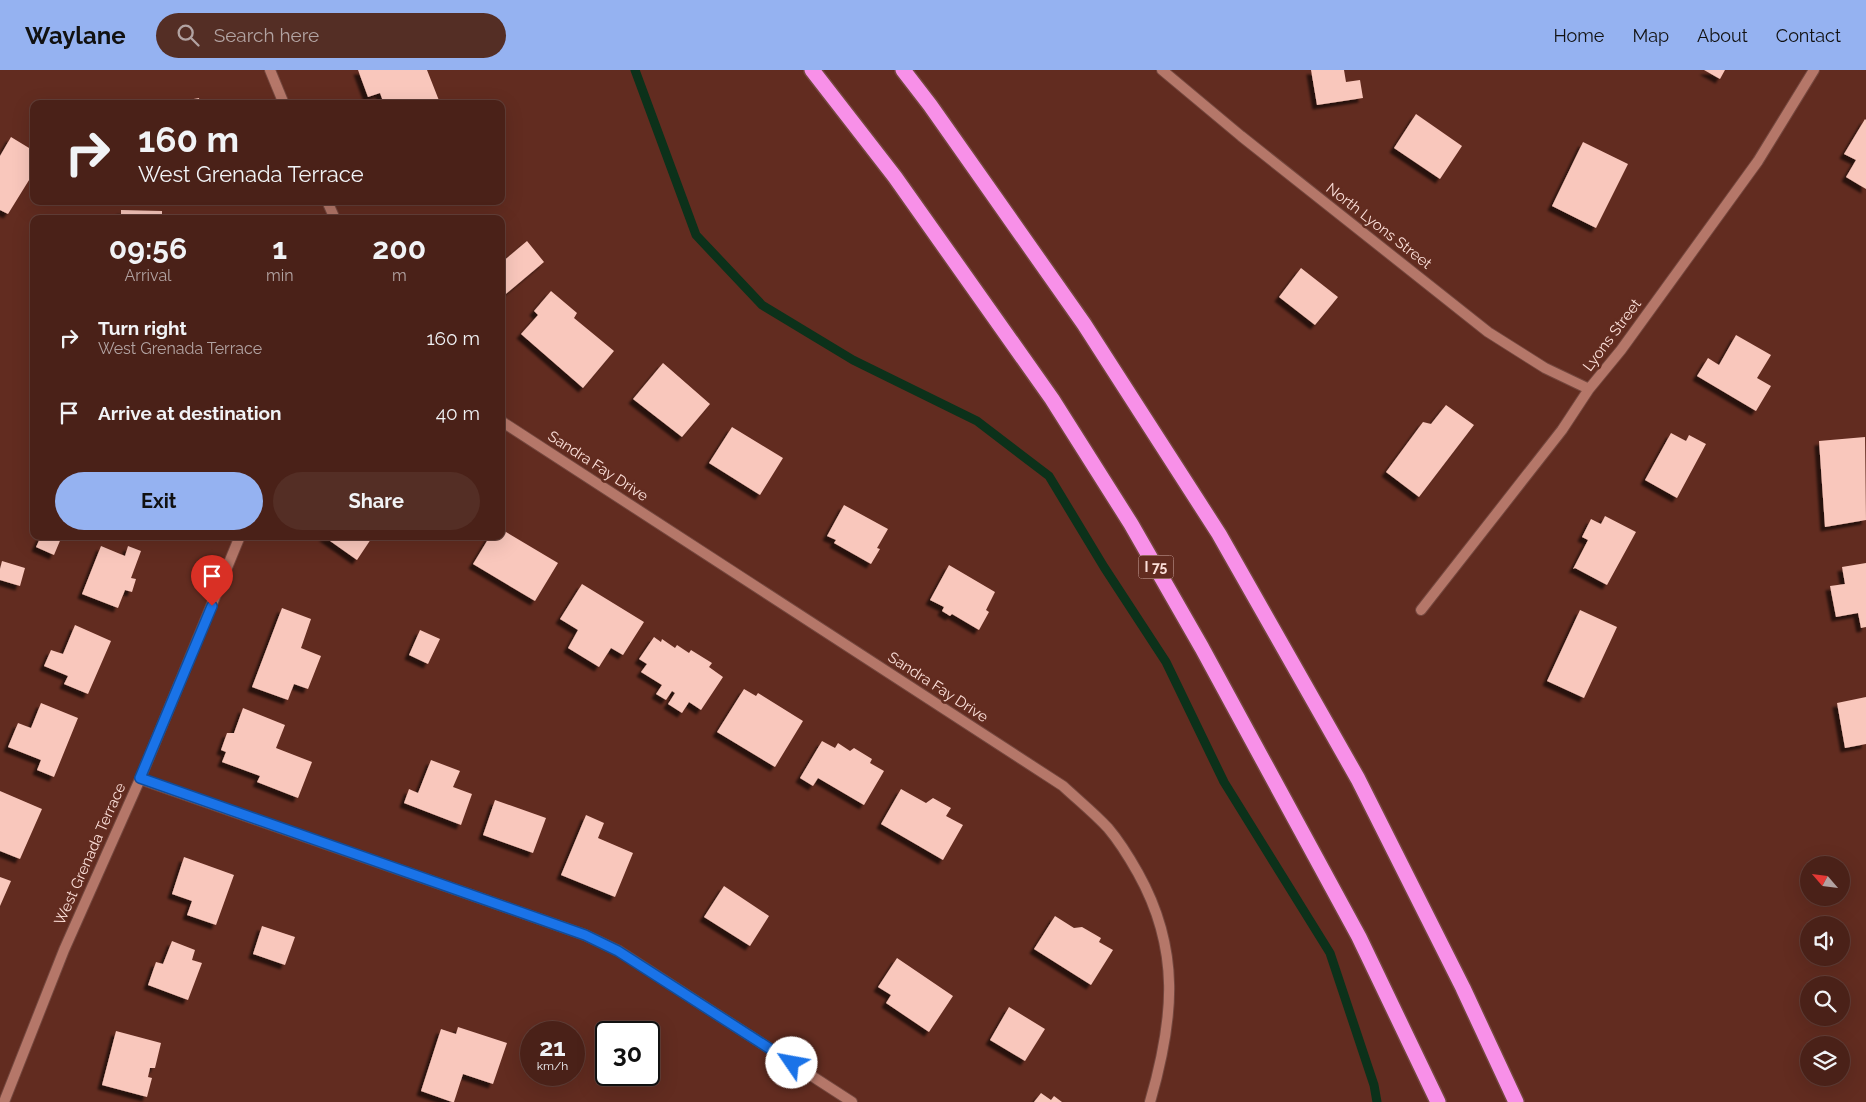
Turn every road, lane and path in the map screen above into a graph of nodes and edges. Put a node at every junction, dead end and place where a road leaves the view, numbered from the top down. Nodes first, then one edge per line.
1 (270, 70) edge
2 (812, 70) edge
3 (903, 70) edge
4 (1162, 70) edge
5 (1814, 70) edge
6 (1175, 74) edge
7 (282, 100) edge
8 (1589, 389) junction
9 (505, 424) edge
10 (238, 540) edge
11 (1421, 610) dead end
12 (140, 778) junction
13 (4, 1102) edge
14 (852, 1102) edge
15 (1150, 1102) edge
16 (1438, 1102) edge
17 (1516, 1102) edge

1 - 7 street
2 - 16 highway, I 75
3 - 17 highway
4 - 6 street, North Lyons Street
5 - 8 street, Lyons Street
6 - 8 street, North Lyons Street
8 - 11 street, Lyons Street
9 - 15 street, Sandra Fay Drive
10 - 12 street, West Grenada Terrace
12 - 13 street, West Grenada Terrace
12 - 14 street

